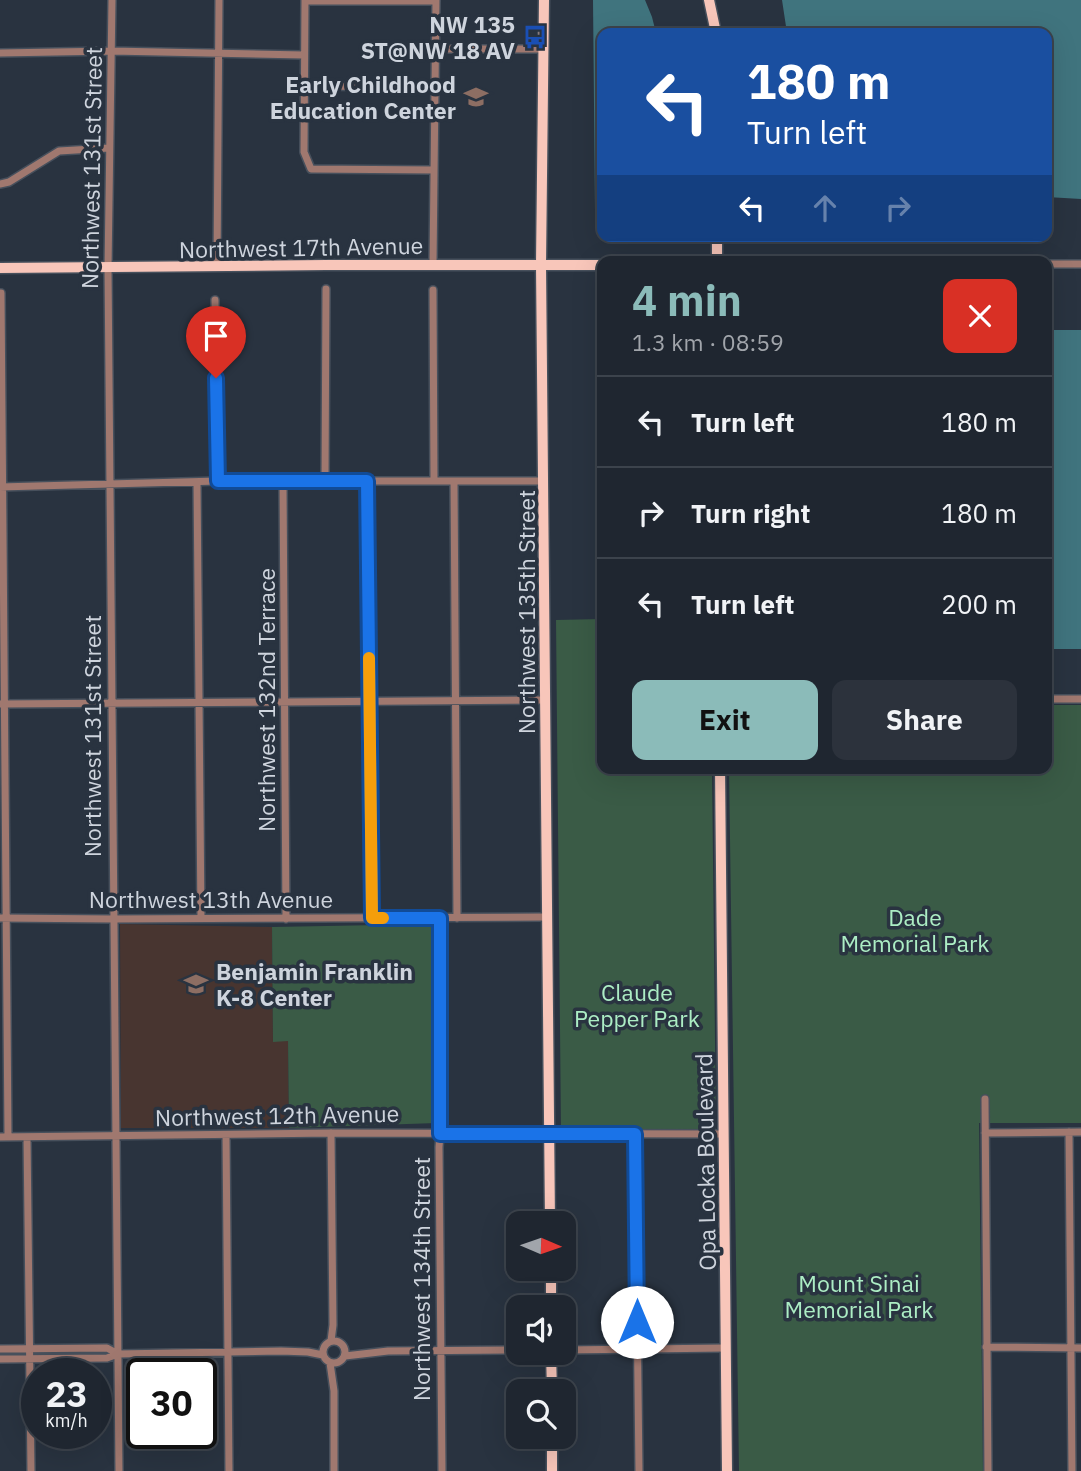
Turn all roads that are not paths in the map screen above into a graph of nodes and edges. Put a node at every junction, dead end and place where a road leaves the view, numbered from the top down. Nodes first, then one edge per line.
1 (112, 0) edge
2 (219, 0) edge
3 (305, 0) edge
4 (436, 0) edge
5 (544, 0) edge
6 (709, 0) edge
7 (715, 28) edge
8 (435, 49) junction
9 (543, 50) junction
10 (112, 51) junction
11 (218, 52) junction
12 (0, 53) edge
13 (304, 55) junction
14 (305, 86) junction
15 (435, 87) junction
16 (109, 149) junction
17 (434, 170) junction
18 (0, 184) edge
19 (433, 264) junction
20 (1052, 264) edge
21 (1081, 264) edge
22 (541, 265) junction
23 (597, 265) edge
24 (216, 267) junction
25 (0, 268) edge
26 (108, 268) junction
27 (326, 289) dead end
28 (433, 290) dead end
29 (1, 293) edge
30 (215, 300) dead end
31 (218, 481) junction
32 (283, 481) junction
33 (325, 481) junction
34 (367, 481) junction
35 (434, 481) junction
36 (454, 481) junction
37 (544, 481) junction
38 (197, 482) junction
39 (109, 485) junction
40 (1, 487) edge
41 (1052, 699) edge
42 (1081, 699) edge
43 (545, 700) junction
44 (370, 701) junction
45 (455, 701) junction
46 (285, 702) junction
47 (111, 703) junction
48 (199, 703) junction
49 (2, 704) edge
50 (720, 774) edge
51 (547, 917) junction
52 (2, 918) edge
53 (201, 918) junction
54 (372, 918) junction
55 (440, 918) junction
56 (457, 918) junction
57 (113, 919) junction
58 (286, 919) junction
59 (985, 1099) dead end
60 (1069, 1132) junction
61 (1081, 1132) edge
62 (331, 1133) junction
63 (985, 1133) junction
64 (440, 1134) junction
65 (550, 1134) junction
66 (635, 1134) junction
67 (723, 1134) junction
68 (226, 1135) junction
69 (4, 1136) edge
70 (116, 1136) junction
71 (27, 1137) junction
72 (550, 1211) edge
73 (334, 1341) junction
74 (986, 1347) junction
75 (725, 1348) junction
76 (1071, 1348) junction
77 (1081, 1348) edge
78 (0, 1349) edge
79 (30, 1349) junction
80 (638, 1349) junction
81 (440, 1350) junction
82 (506, 1350) edge
83 (576, 1350) edge
84 (324, 1352) junction
85 (345, 1352) junction
86 (227, 1353) junction
87 (118, 1354) junction
88 (30, 1358) edge
89 (107, 1358) edge
90 (0, 1359) edge
91 (21, 1359) edge
92 (333, 1363) junction
93 (31, 1449) edge
94 (552, 1449) edge
95 (31, 1471) edge
96 (119, 1471) edge
97 (229, 1471) edge
98 (334, 1471) edge
99 (442, 1471) edge
100 (552, 1471) edge
101 (639, 1471) edge
102 (727, 1471) edge
103 (988, 1471) edge
104 (1072, 1471) edge

1 - 10 street, Northwest 131st Street
2 - 11 street
3 - 4 street
3 - 13 street
4 - 8 street
5 - 9 main road, Northwest 135th Street
6 - 7 main road
8 - 9 street
8 - 15 street
9 - 22 main road, Northwest 135th Street
10 - 11 street
10 - 12 street
10 - 16 street, Northwest 131st Street
11 - 13 street
11 - 24 street
13 - 14 street
14 - 15 street
14 - 17 street
15 - 17 street
16 - 18 street
16 - 26 street, Northwest 131st Street
17 - 19 street
19 - 22 main road, Northwest 17th Avenue
19 - 24 main road, Northwest 17th Avenue
20 - 21 street
22 - 23 main road, Northwest 17th Avenue
22 - 37 main road, Northwest 135th Street
24 - 26 main road, Northwest 17th Avenue
25 - 26 main road, Northwest 17th Avenue
26 - 39 street, Northwest 131st Street
27 - 33 street
28 - 35 street
29 - 40 street
30 - 31 street
31 - 32 street
31 - 38 street
32 - 33 street
32 - 46 street, Northwest 132nd Terrace
33 - 34 street
34 - 35 street
34 - 44 street
35 - 36 street
36 - 37 street
36 - 45 street
37 - 43 main road, Northwest 135th Street
38 - 39 street
38 - 48 street
39 - 40 street
39 - 47 street, Northwest 131st Street
40 - 49 street
41 - 42 street
43 - 45 street
43 - 51 main road, Northwest 135th Street
44 - 45 street
44 - 46 street
44 - 54 street
45 - 56 street
46 - 48 street
46 - 58 street, Northwest 132nd Terrace
47 - 48 street
47 - 49 street
47 - 57 street, Northwest 131st Street
48 - 53 street
49 - 52 street
50 - 67 main road, Opa Locka Boulevard
51 - 56 street, Northwest 13th Avenue
51 - 65 main road, Northwest 135th Street
52 - 57 street, Northwest 13th Avenue
52 - 69 street
53 - 57 street, Northwest 13th Avenue
53 - 58 street, Northwest 13th Avenue
54 - 55 street, Northwest 13th Avenue
54 - 58 street, Northwest 13th Avenue
55 - 56 street, Northwest 13th Avenue
55 - 64 street, Northwest 134th Street
57 - 70 street, Northwest 131st Street
59 - 63 street
60 - 61 street
60 - 63 street
60 - 76 street
62 - 64 street, Northwest 12th Avenue
62 - 68 street, Northwest 12th Avenue
62 - 73 street
63 - 74 street
64 - 65 street, Northwest 12th Avenue
64 - 81 street, Northwest 134th Street
65 - 66 street, Northwest 12th Avenue
65 - 72 main road, Northwest 135th Street
66 - 67 street, Northwest 12th Avenue
66 - 80 street
67 - 75 main road, Opa Locka Boulevard
68 - 70 street, Northwest 12th Avenue
68 - 86 street
69 - 71 street, Northwest 12th Avenue
70 - 71 street, Northwest 12th Avenue
70 - 87 street, Northwest 131st Street
71 - 79 street
73 - 84 street
73 - 85 street
74 - 76 street
74 - 103 street
75 - 80 street
75 - 102 main road, Opa Locka Boulevard
76 - 77 street
76 - 104 street
78 - 79 street
79 - 87 street
79 - 88 street
80 - 83 street
80 - 101 street
81 - 82 street
81 - 85 street
81 - 99 street, Northwest 134th Street
84 - 86 street
84 - 92 street
85 - 92 street
86 - 87 street
86 - 97 street
87 - 89 street
87 - 96 street, Northwest 131st Street
90 - 91 street
92 - 98 street
93 - 95 street
94 - 100 main road

